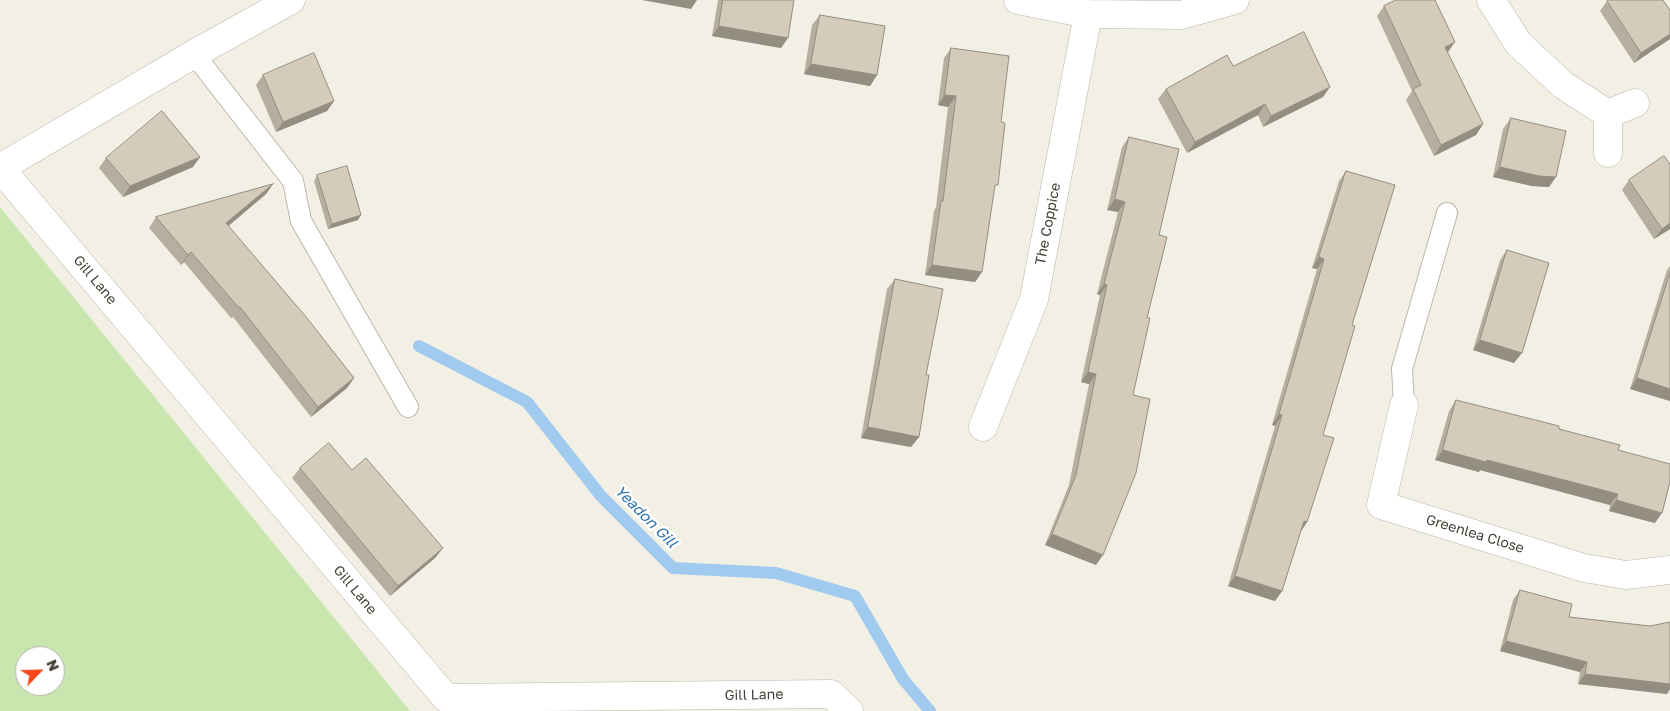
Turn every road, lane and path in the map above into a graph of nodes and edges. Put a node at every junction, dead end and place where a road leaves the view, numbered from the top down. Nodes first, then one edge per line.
1 (291, 0) edge
2 (1018, 0) edge
3 (1235, 0) edge
4 (1490, 0) edge
5 (1088, 14) junction
6 (194, 54) junction
7 (1635, 103) dead end
8 (1608, 114) junction
9 (1608, 153) dead end
10 (0, 168) edge
11 (1447, 213) dead end
12 (1404, 405) joint
13 (408, 407) dead end
14 (983, 427) dead end
15 (1670, 570) edge
16 (451, 705) edge
17 (849, 711) edge

1 - 6 street, Gill Lane
2 - 5 street
3 - 5 street
4 - 8 street
5 - 14 street, The Coppice
6 - 10 street, Gill Lane
6 - 13 lane
7 - 8 street
8 - 9 street
10 - 16 street, Gill Lane
11 - 12 lane
12 - 15 street, Greenlea Close
16 - 17 street, Gill Lane

